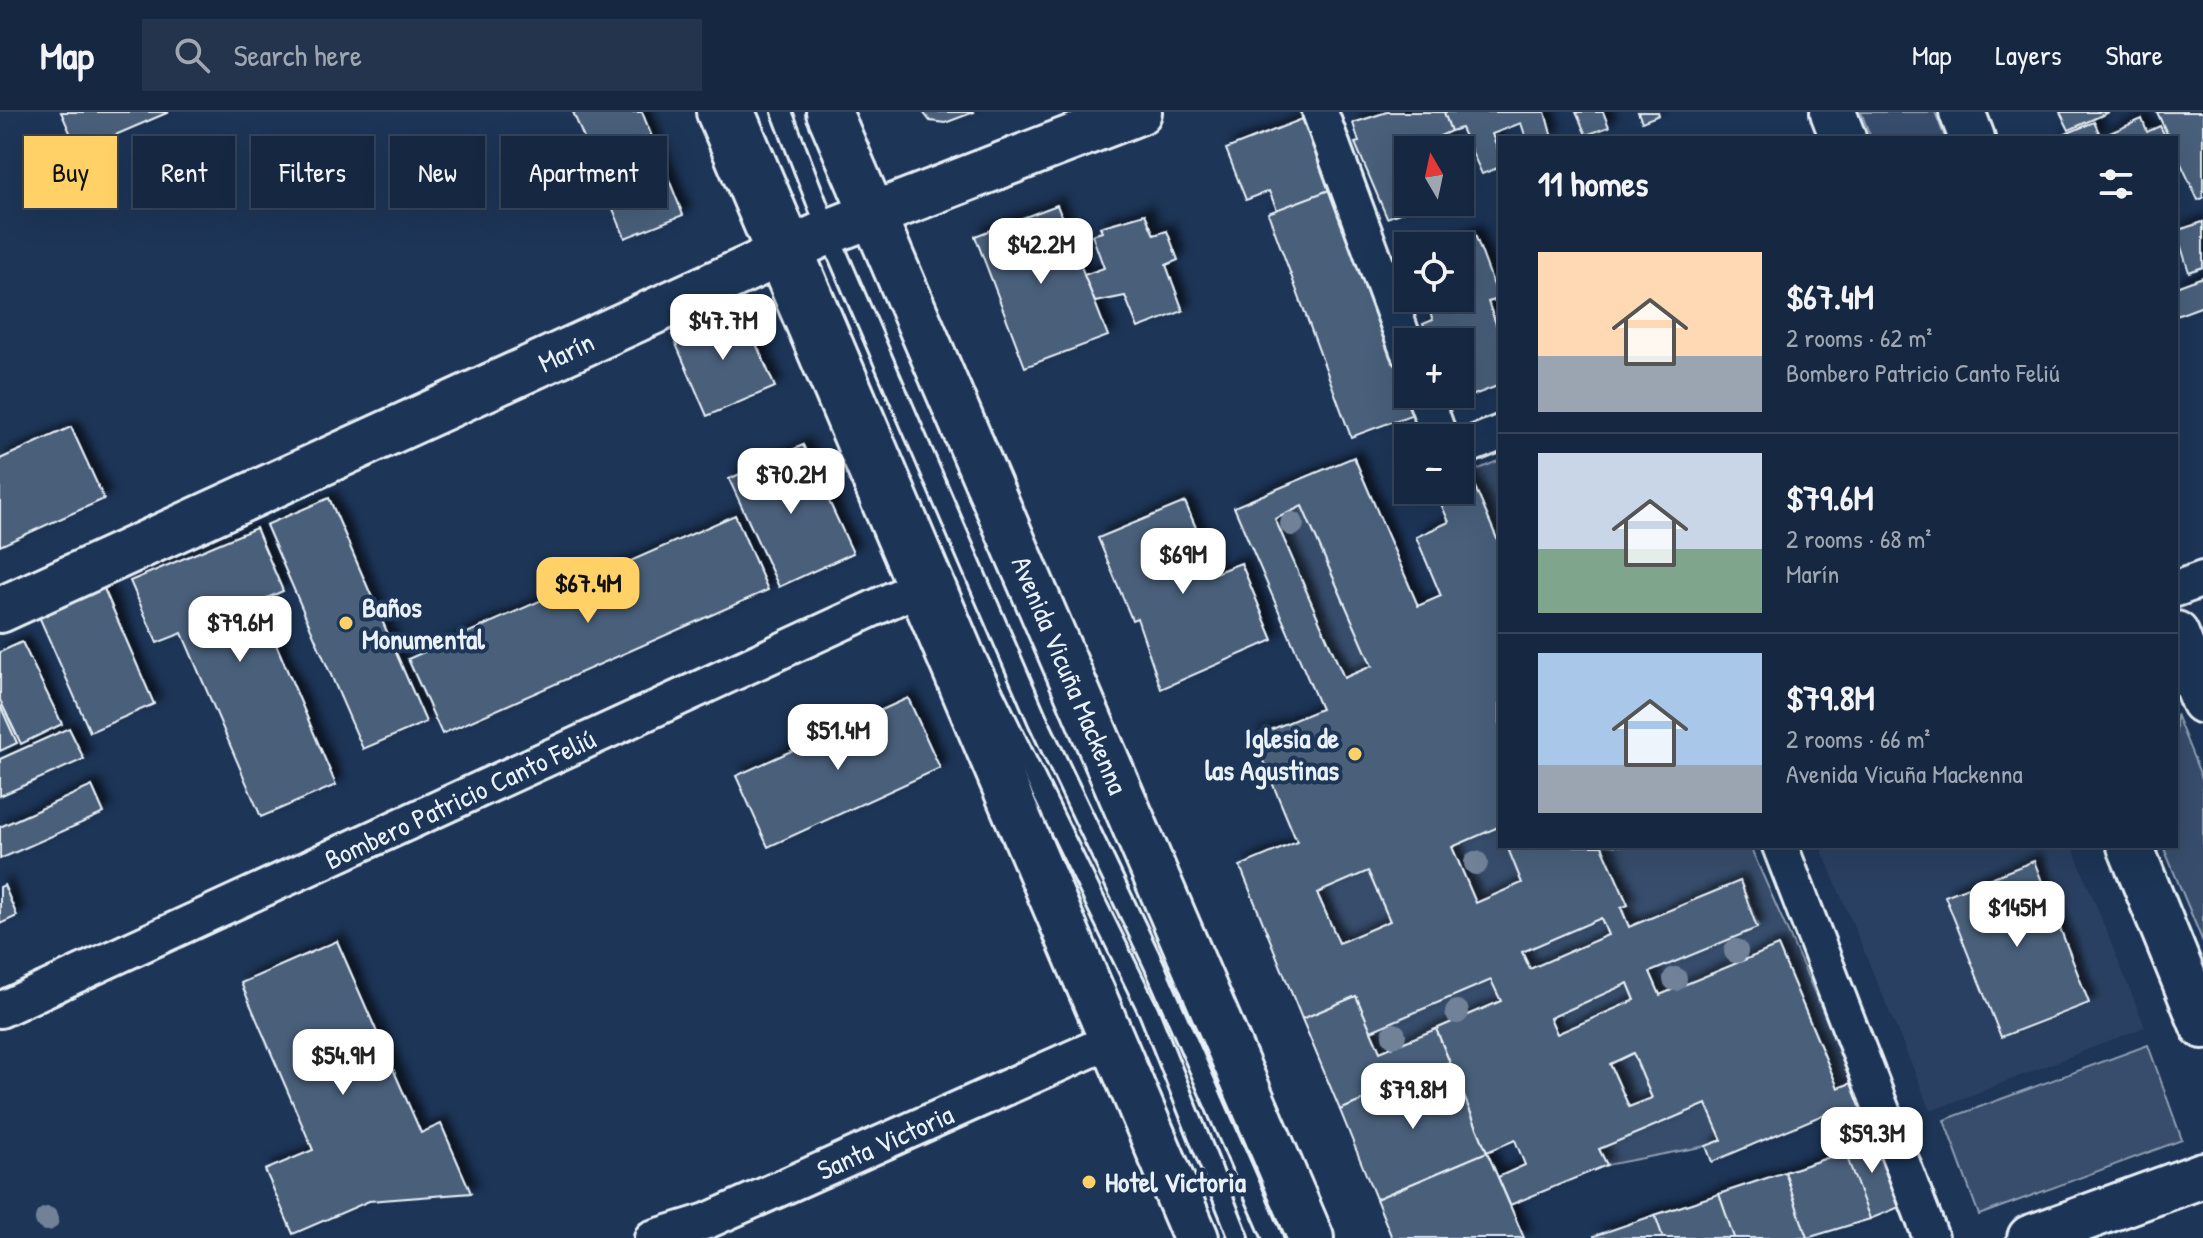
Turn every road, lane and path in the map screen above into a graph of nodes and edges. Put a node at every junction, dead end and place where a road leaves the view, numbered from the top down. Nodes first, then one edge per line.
1 (719, 112) edge
2 (746, 112) edge
3 (782, 112) edge
4 (829, 112) edge
5 (1139, 112) edge
6 (1320, 112) edge
7 (1833, 112) edge
8 (1962, 112) edge
9 (1842, 136) edge
10 (1971, 136) edge
11 (873, 213) junction
12 (803, 243) junction
13 (1400, 328) edge
14 (1498, 434) edge
15 (1474, 443) edge
16 (2203, 579) edge
17 (920, 587) junction
18 (2178, 588) edge
19 (0, 610) edge
20 (2178, 639) edge
21 (2203, 701) edge
22 (1781, 848) edge
23 (2131, 848) edge
24 (0, 1010) edge
25 (2203, 1026) edge
26 (1115, 1039) junction
27 (2203, 1175) edge
28 (652, 1238) edge
29 (1196, 1238) edge
30 (1239, 1238) edge
31 (1273, 1238) edge
32 (1311, 1238) edge
33 (1931, 1238) edge
34 (2030, 1238) edge

1 - 12 main road
2 - 12 lane
3 - 12 lane
4 - 11 main road, Avenida Vicuña Mackenna
5 - 11 main road, Marín
6 - 13 street
7 - 9 main road
8 - 10 main road
11 - 12 main road, Marín
11 - 32 main road, Avenida Vicuña Mackenna
12 - 17 main road
12 - 19 main road, Marín
12 - 30 lane
12 - 31 lane
14 - 15 street
16 - 18 street
17 - 24 street, Bombero Patricio Canto Feliú
17 - 26 main road
20 - 21 main road
22 - 33 street
23 - 25 main road
26 - 28 street, Santa Victoria
26 - 29 main road
27 - 34 main road

